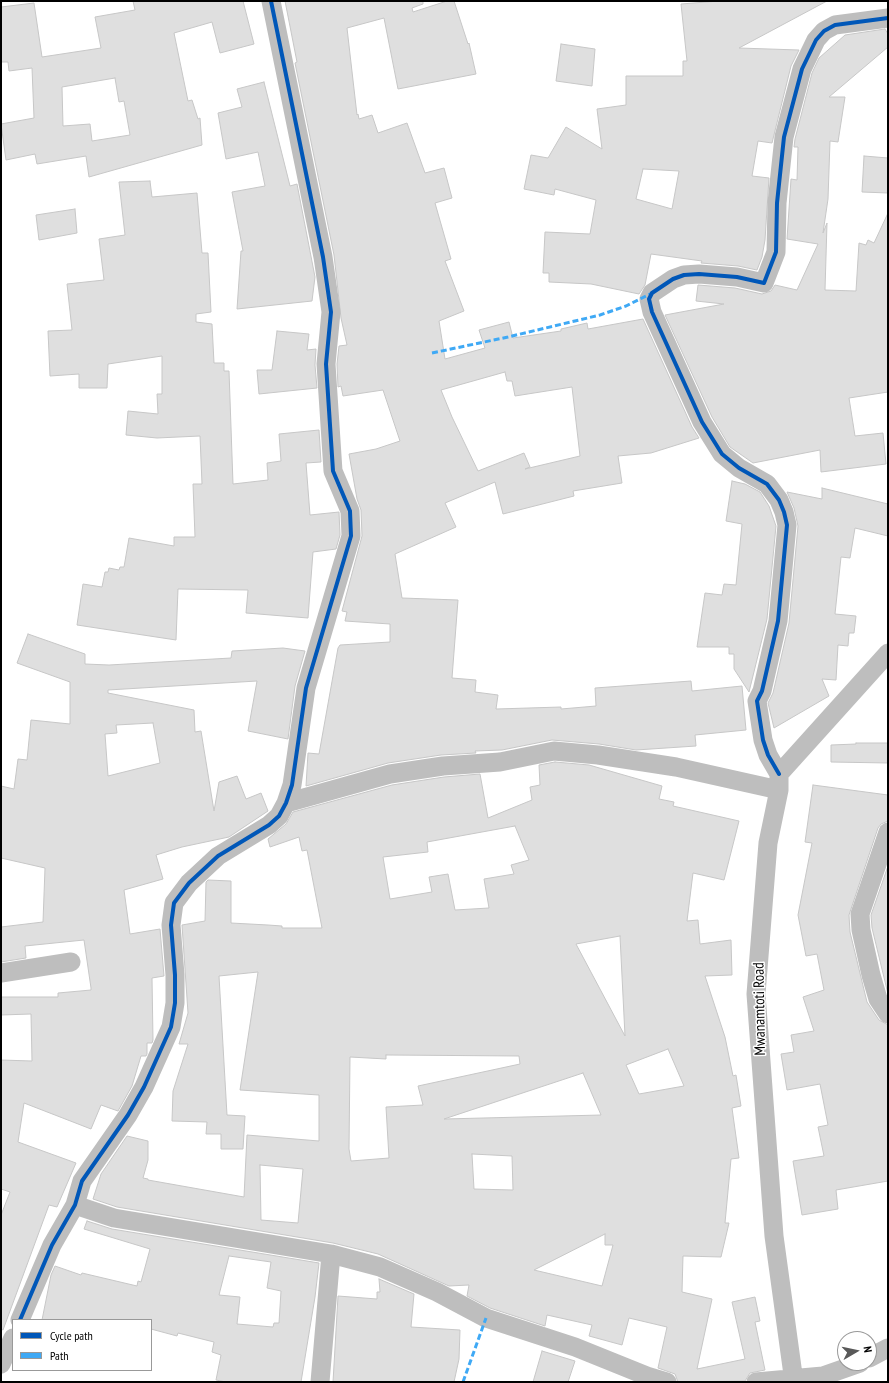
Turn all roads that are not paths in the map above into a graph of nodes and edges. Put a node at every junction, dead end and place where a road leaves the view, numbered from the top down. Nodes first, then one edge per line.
1 (271, 1) edge
2 (888, 18) edge
3 (888, 653) edge
4 (779, 782) junction
5 (286, 803) junction
6 (888, 832) edge
7 (71, 962) dead end
8 (1, 973) edge
9 (888, 1014) edge
10 (75, 1205) junction
11 (331, 1254) junction
12 (20, 1319) edge
13 (12, 1340) edge
14 (888, 1348) edge
15 (877, 1354) edge
16 (1, 1364) edge
17 (837, 1371) edge
18 (794, 1380) edge
19 (320, 1382) edge
20 (667, 1382) edge
21 (756, 1382) edge

1 - 5 street
2 - 4 street
3 - 4 street
4 - 5 street
4 - 18 street, Mwanamtoti Road
5 - 10 street
6 - 9 street
7 - 8 street
10 - 11 street
10 - 12 street
11 - 19 street
11 - 20 street
13 - 16 street
14 - 15 street
17 - 18 street
18 - 21 street

